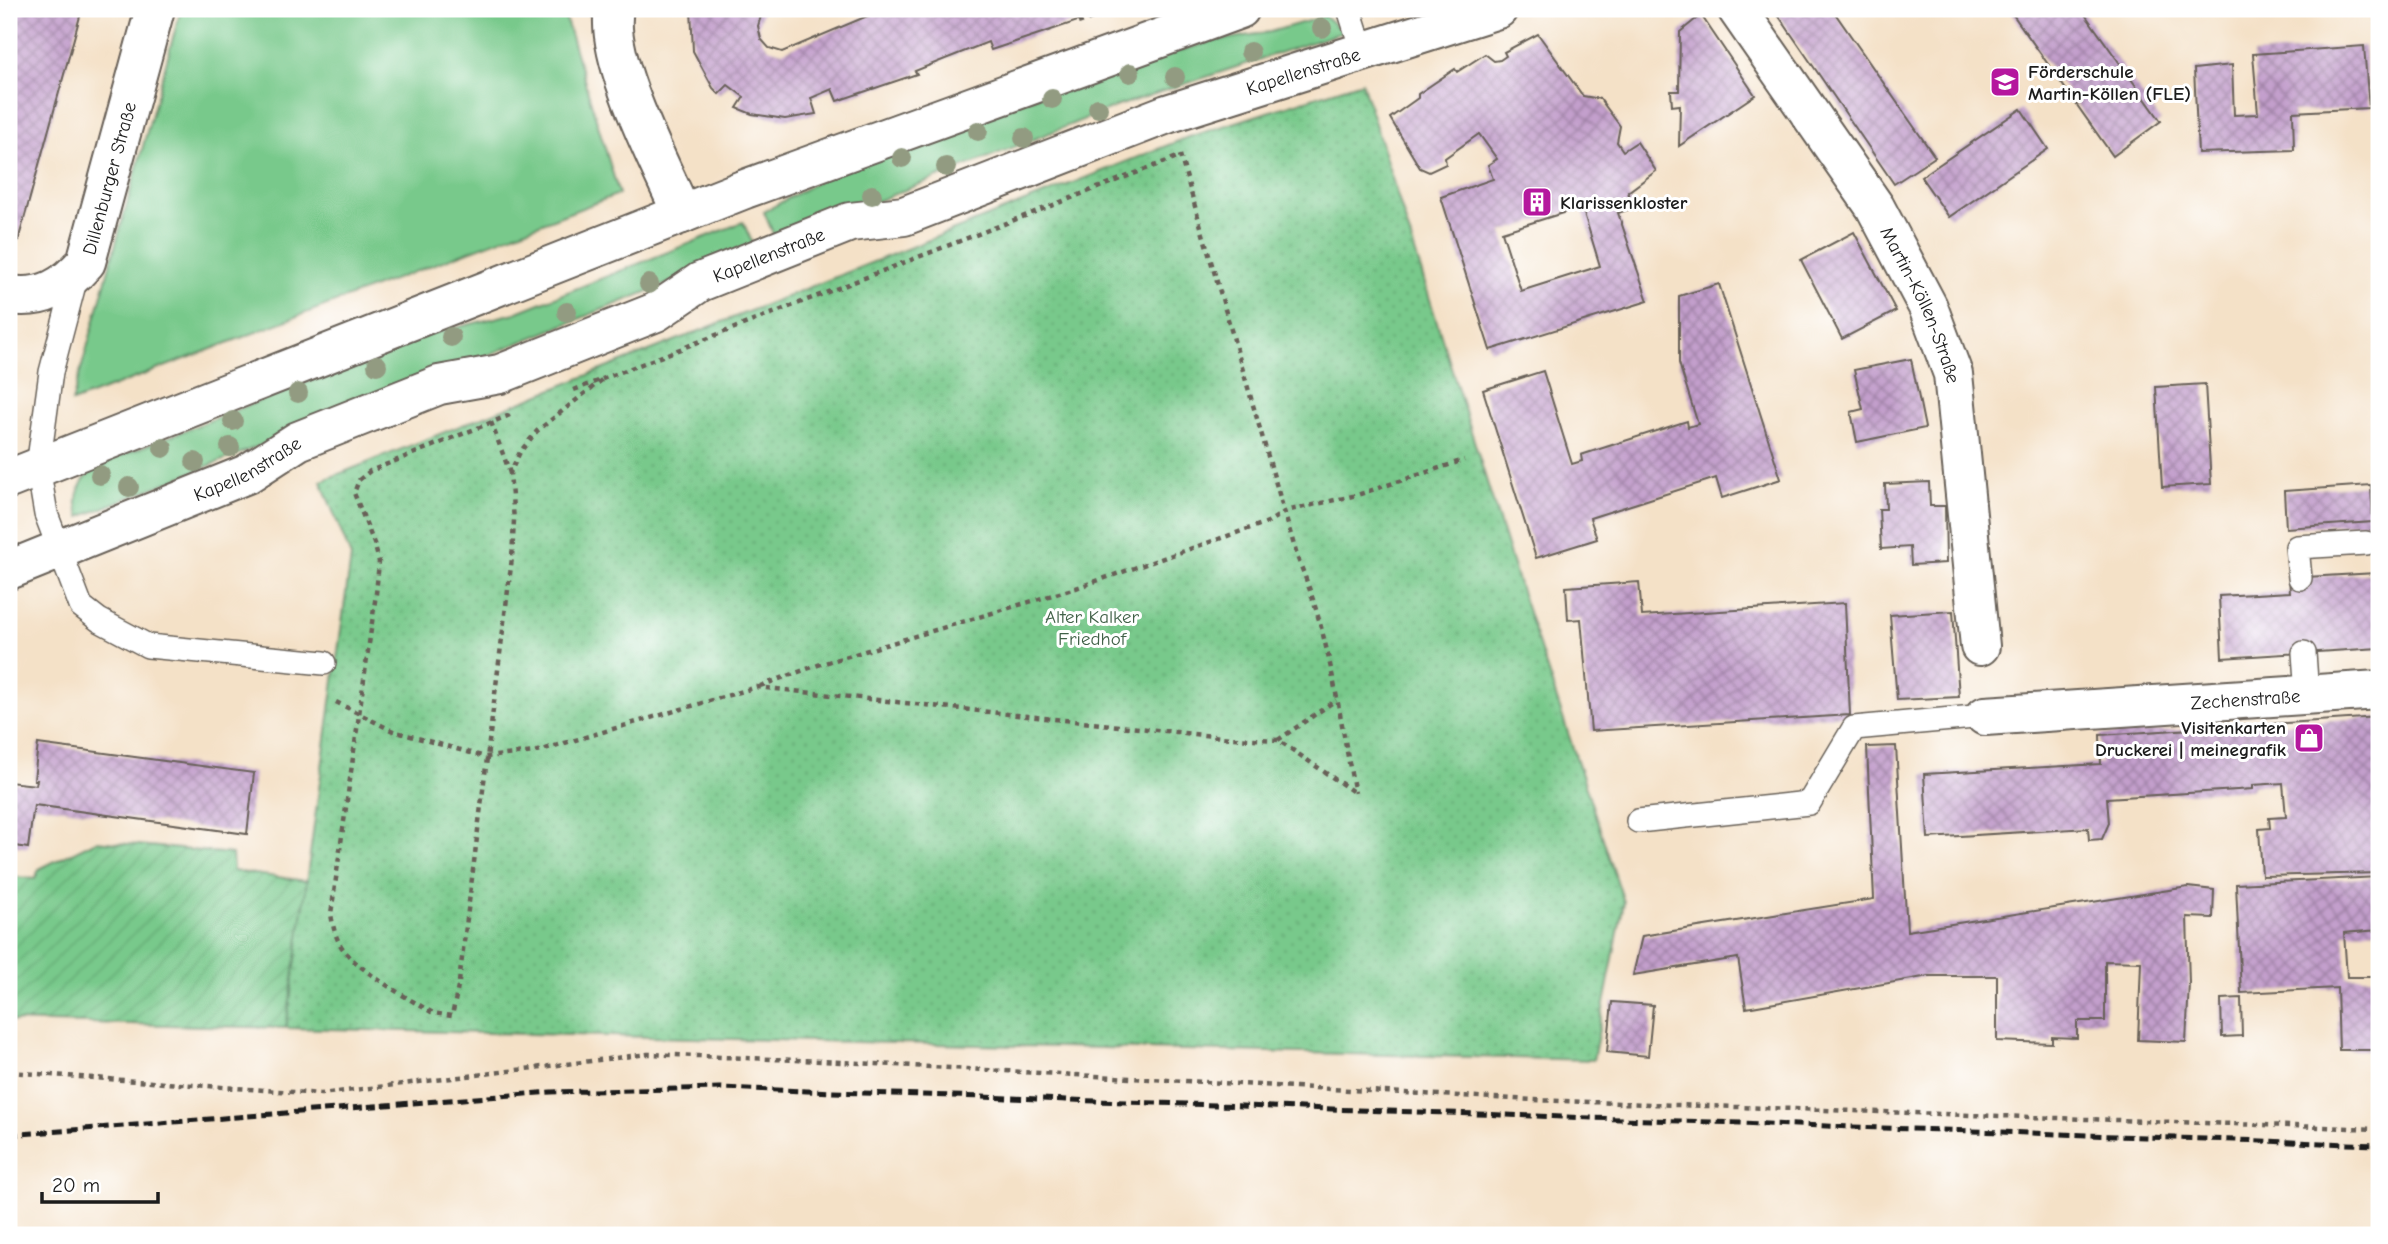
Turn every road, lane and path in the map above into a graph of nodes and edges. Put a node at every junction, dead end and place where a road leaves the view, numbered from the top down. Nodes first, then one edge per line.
1 (155, 9) edge
2 (614, 9) edge
3 (1240, 9) edge
4 (1349, 9) edge
5 (1498, 9) edge
6 (1737, 9) edge
7 (1363, 53) junction
8 (1167, 114) junction
9 (1181, 156) junction
10 (682, 214) junction
11 (78, 272) junction
12 (9, 295) edge
13 (475, 378) junction
14 (603, 379) junction
15 (566, 393) dead end
16 (516, 412) dead end
17 (491, 422) junction
18 (1464, 460) dead end
19 (24, 473) edge
20 (510, 473) junction
21 (1286, 511) junction
22 (2366, 543) dead end
23 (60, 551) junction
24 (9, 570) edge
25 (2300, 578) dead end
26 (1980, 646) dead end
27 (2304, 653) dead end
28 (324, 663) dead end
29 (758, 687) junction
30 (2379, 690) edge
31 (2307, 695) junction
32 (1336, 700) junction
33 (336, 702) dead end
34 (357, 715) junction
35 (1985, 716) joint
36 (1278, 740) junction
37 (485, 757) junction
38 (1638, 821) dead end
39 (9, 1072) edge
40 (2379, 1129) edge

1 - 11 street, Dillenburger Straße
2 - 10 street
3 - 10 street
4 - 7 lane
5 - 7 street, Kapellenstraße
6 - 26 street, Martin-Köllen-Straße
7 - 8 street, Kapellenstraße
8 - 9 path
8 - 13 street, Kapellenstraße
9 - 14 path
9 - 21 path
10 - 19 street
11 - 12 street, Dillenburger Straße
11 - 19 lane
13 - 17 path
13 - 23 street, Kapellenstraße
14 - 15 path
14 - 20 path
16 - 17 path
17 - 20 path
17 - 34 path
18 - 21 path
19 - 23 lane
20 - 37 path
21 - 29 path
21 - 32 path
22 - 25 lane
23 - 24 street, Kapellenstraße
23 - 28 lane
27 - 31 lane
29 - 36 path
29 - 37 path
30 - 31 street, Zechenstraße
31 - 35 street, Zechenstraße
32 - 36 path
32 - 36 path
33 - 34 path
34 - 37 path
34 - 37 path
35 - 38 lane
39 - 40 path

